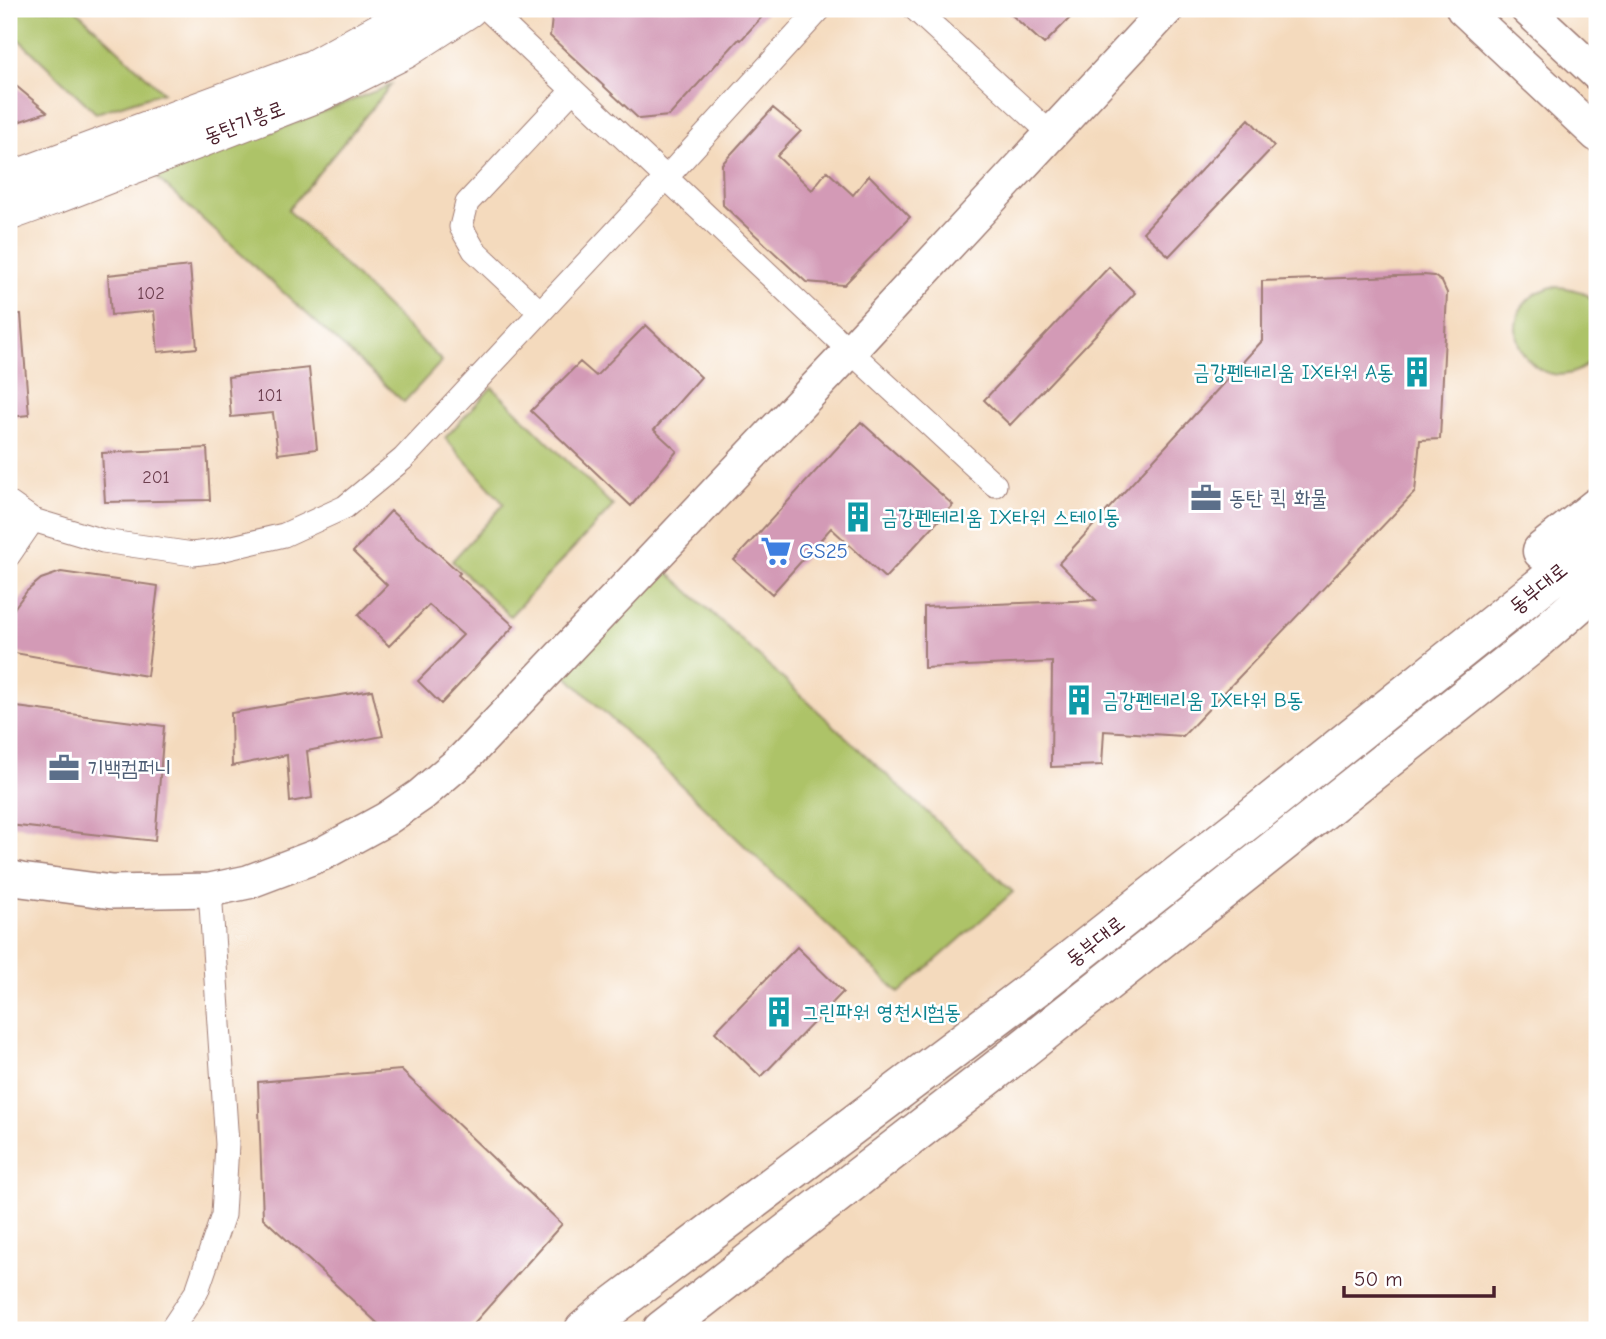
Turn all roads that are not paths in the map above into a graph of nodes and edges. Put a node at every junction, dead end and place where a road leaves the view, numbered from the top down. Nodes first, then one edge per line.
1 (421, 9) edge
2 (468, 9) edge
3 (487, 9) edge
4 (820, 9) edge
5 (915, 9) edge
6 (1167, 9) edge
7 (1463, 9) edge
8 (1527, 9) edge
9 (1597, 74) edge
10 (573, 90) junction
11 (1051, 134) junction
12 (1597, 135) edge
13 (666, 178) junction
14 (9, 181) edge
15 (9, 212) edge
16 (540, 312) junction
17 (850, 351) junction
18 (995, 485) dead end
19 (9, 503) edge
20 (1597, 507) edge
21 (33, 520) junction
22 (1597, 541) edge
23 (9, 555) edge
24 (1597, 588) edge
25 (1597, 621) edge
26 (9, 877) edge
27 (210, 890) junction
28 (1040, 984) junction
29 (995, 1071) junction
30 (594, 1322) edge
31 (172, 1330) edge
32 (662, 1330) edge

1 - 14 main road, 동탄기흥로
2 - 15 main road, 동탄기흥로
3 - 10 street
4 - 13 street
5 - 11 street
6 - 11 street
7 - 12 street
8 - 9 street
10 - 13 street
10 - 16 street
11 - 17 street
13 - 16 street
13 - 17 street
16 - 21 street
17 - 18 street
17 - 27 street
19 - 21 street
20 - 28 highway
21 - 23 street
22 - 28 highway, 동부대로
24 - 29 highway, 동부대로
25 - 29 highway
26 - 27 street
27 - 31 street
28 - 30 highway, 동부대로
29 - 32 highway, 동부대로

